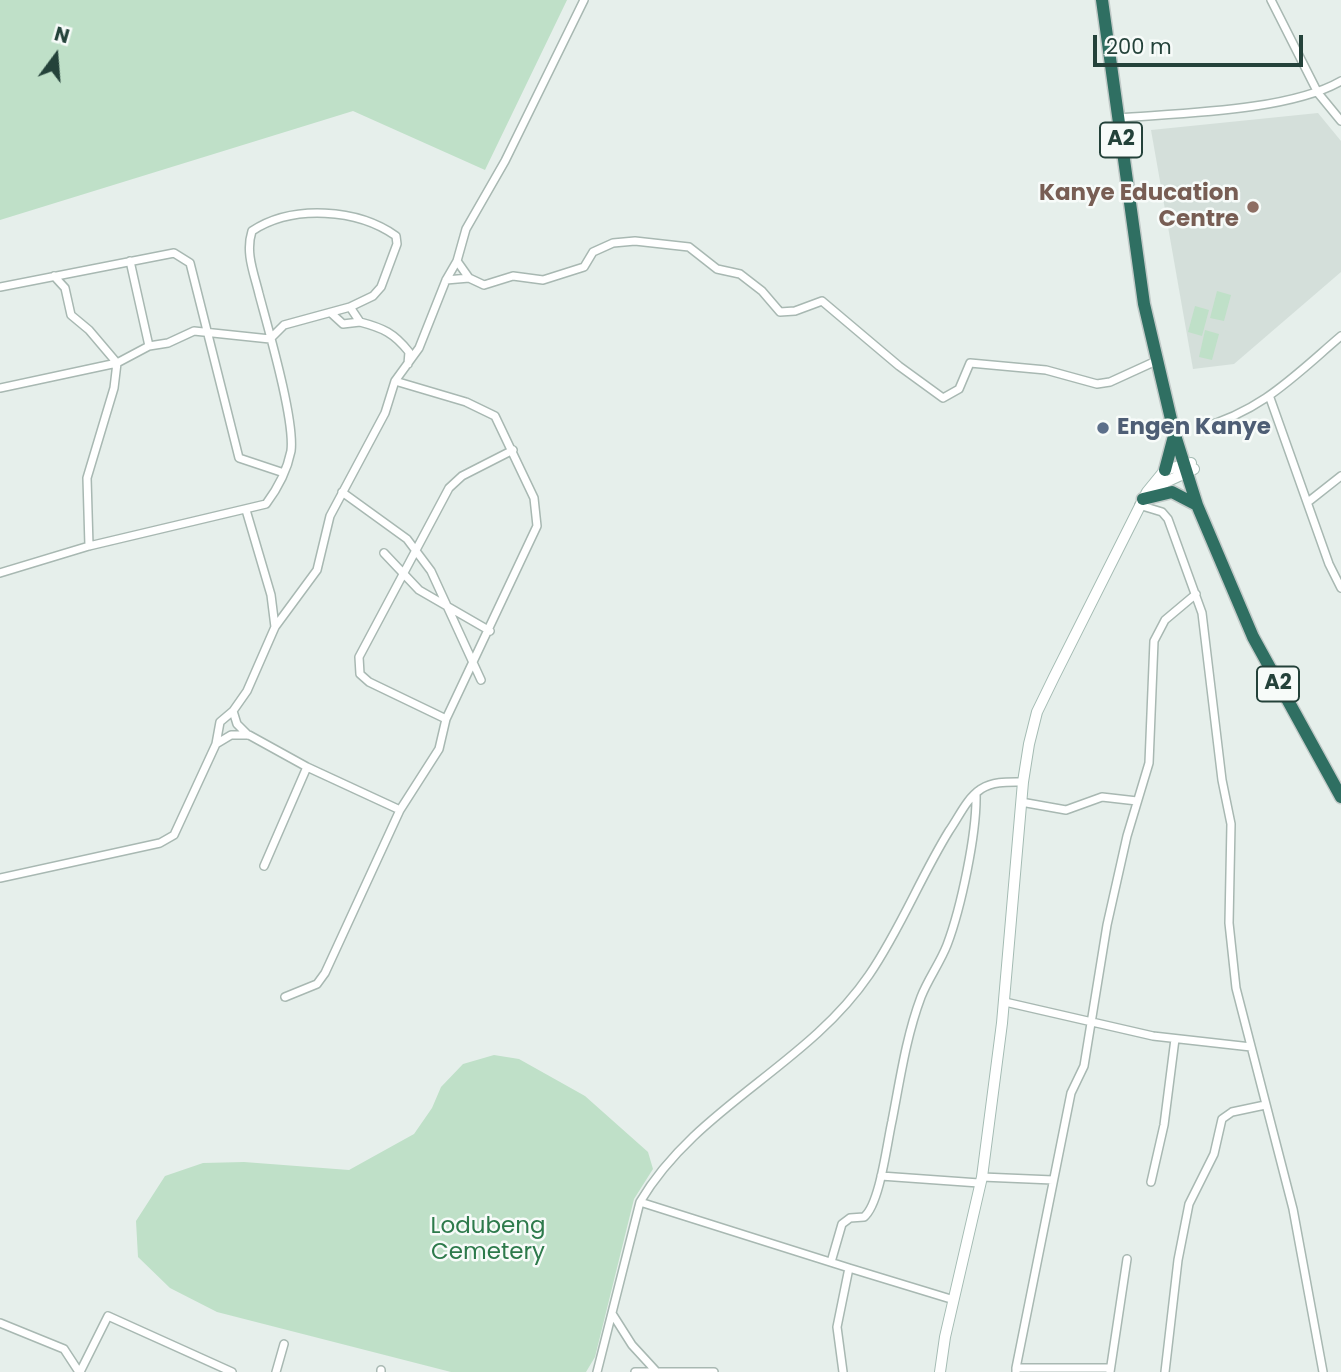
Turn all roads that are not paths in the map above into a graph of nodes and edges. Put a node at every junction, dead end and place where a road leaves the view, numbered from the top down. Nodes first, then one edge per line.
1 (584, 0) edge
2 (1102, 0) edge
3 (1271, 0) edge
4 (1341, 81) edge
5 (1318, 93) junction
6 (1119, 118) junction
7 (1341, 121) edge
8 (130, 261) junction
9 (457, 261) junction
10 (54, 276) junction
11 (469, 278) junction
12 (1141, 279) junction
13 (446, 280) junction
14 (24, 281) junction
15 (0, 286) edge
16 (0, 293) edge
17 (350, 307) junction
18 (331, 313) junction
19 (360, 322) junction
20 (209, 331) junction
21 (1341, 336) edge
22 (270, 339) junction
23 (149, 346) junction
24 (418, 348) junction
25 (409, 352) junction
26 (1156, 361) junction
27 (117, 363) junction
28 (408, 366) junction
29 (395, 381) junction
30 (0, 388) edge
31 (1270, 398) junction
32 (1200, 428) dead end
33 (1174, 432) junction
34 (513, 450) junction
35 (1189, 467) junction
36 (1166, 470) junction
37 (285, 473) junction
38 (1341, 476) edge
39 (342, 492) junction
40 (1143, 499) junction
41 (1308, 502) junction
42 (1197, 505) junction
43 (246, 510) junction
44 (89, 546) junction
45 (384, 553) dead end
46 (416, 554) junction
47 (1224, 566) junction
48 (0, 573) edge
49 (405, 576) junction
50 (1341, 588) edge
51 (1196, 594) junction
52 (271, 595) junction
53 (444, 603) junction
54 (287, 610) junction
55 (275, 627) junction
56 (490, 631) junction
57 (474, 662) junction
58 (481, 680) dead end
59 (233, 711) junction
60 (446, 719) junction
61 (249, 735) junction
62 (216, 744) junction
63 (307, 767) junction
64 (1023, 782) junction
65 (975, 794) junction
66 (1341, 797) edge
67 (1136, 801) junction
68 (1021, 802) junction
69 (400, 810) junction
70 (264, 866) dead end
71 (0, 878) edge
72 (285, 997) dead end
73 (1005, 1002) junction
74 (1091, 1023) junction
75 (1175, 1038) junction
76 (1251, 1047) junction
77 (1265, 1105) junction
78 (881, 1176) junction
79 (980, 1180) junction
80 (1053, 1180) junction
81 (1150, 1182) dead end
82 (640, 1202) junction
83 (1127, 1259) dead end
84 (831, 1262) junction
85 (849, 1268) junction
86 (954, 1300) junction
87 (613, 1315) junction
88 (0, 1323) edge
89 (284, 1344) dead end
90 (655, 1370) edge
91 (1016, 1370) edge
92 (1110, 1370) edge
93 (688, 1371) edge
94 (80, 1372) edge
95 (232, 1372) edge
96 (276, 1372) edge
97 (597, 1372) edge
98 (635, 1372) edge
99 (714, 1372) edge
100 (843, 1372) edge
101 (940, 1372) edge
102 (1165, 1372) edge
103 (1323, 1372) edge

1 - 9 street
2 - 6 highway, A2
3 - 5 street
4 - 5 street
5 - 6 street
5 - 7 street
6 - 12 highway, A2
8 - 10 street
8 - 20 street
8 - 23 street
9 - 11 street
9 - 13 street
10 - 14 street
10 - 27 street
11 - 13 street
11 - 26 street
12 - 26 highway, A2
12 - 35 highway, A2
13 - 24 street
14 - 15 street
14 - 16 street
17 - 18 street
17 - 19 street
17 - 22 street
18 - 19 street
18 - 22 street
19 - 25 street
20 - 22 street
20 - 23 street
20 - 37 street
21 - 31 street
22 - 37 street
23 - 27 street
24 - 25 street
24 - 28 street
25 - 28 street
26 - 33 highway, A2
27 - 30 street
27 - 44 street
28 - 29 street
29 - 34 street
29 - 39 street
31 - 32 street
31 - 41 street
33 - 35 highway, A2
33 - 36 highway
34 - 46 street
34 - 56 street
35 - 36 street
35 - 40 street
35 - 42 highway, A2
35 - 47 highway, A2
36 - 40 street
37 - 43 street
38 - 41 street
39 - 46 street
39 - 54 street
40 - 42 highway
40 - 51 street
40 - 64 street
41 - 50 street
42 - 47 highway, A2
43 - 44 street
43 - 52 street
44 - 48 street
45 - 49 street
46 - 49 street
46 - 53 street
47 - 66 highway, A2
49 - 53 street
49 - 60 street
51 - 67 street
51 - 76 street
52 - 54 street
52 - 55 street
53 - 56 street
53 - 57 street
54 - 55 street
55 - 59 street
56 - 57 street
57 - 58 street
57 - 60 street
59 - 61 street
59 - 62 street
60 - 69 street
61 - 62 street
61 - 63 street
62 - 71 street
63 - 69 street
63 - 70 street
64 - 65 street
64 - 68 street
65 - 78 street
65 - 82 street
67 - 68 street
67 - 74 street
68 - 73 street
69 - 72 street
73 - 74 street
73 - 79 street
74 - 75 street
74 - 80 street
75 - 76 street
75 - 81 street
76 - 77 street
77 - 102 street
77 - 103 street
78 - 79 street
78 - 84 street
79 - 80 street
79 - 86 street
80 - 91 street
82 - 84 street
82 - 87 street
83 - 92 street
84 - 85 street
85 - 86 street
85 - 100 street
86 - 101 street
87 - 90 street
87 - 97 street
88 - 94 street
89 - 96 street
90 - 93 street
90 - 98 street
91 - 92 street
93 - 99 street
94 - 95 street

